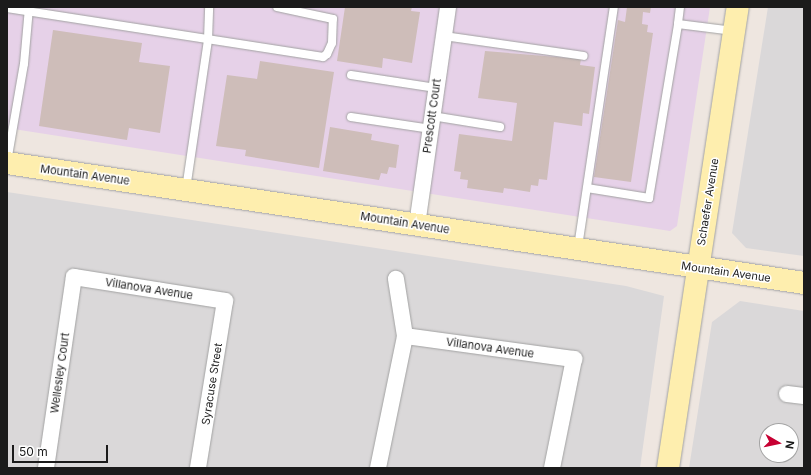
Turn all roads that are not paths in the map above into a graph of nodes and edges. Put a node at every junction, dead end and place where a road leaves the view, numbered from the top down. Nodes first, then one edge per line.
1 (209, 7) edge
2 (277, 7) edge
3 (448, 7) edge
4 (614, 7) edge
5 (680, 7) edge
6 (738, 7) edge
7 (7, 8) edge
8 (29, 9) edge
9 (678, 24) junction
10 (734, 31) junction
11 (444, 36) junction
12 (208, 40) junction
13 (584, 56) dead end
14 (351, 74) dead end
15 (436, 88) junction
16 (351, 117) dead end
17 (432, 122) junction
18 (500, 128) dead end
19 (7, 163) edge
20 (587, 188) junction
21 (185, 190) junction
22 (417, 225) junction
23 (577, 250) junction
24 (698, 268) junction
25 (74, 277) joint
26 (396, 280) dead end
27 (804, 283) edge
28 (225, 301) joint
29 (405, 336) junction
30 (787, 394) dead end
31 (804, 396) edge
32 (46, 468) edge
33 (198, 468) edge
34 (378, 468) edge
35 (552, 468) edge
36 (668, 468) edge

1 - 12 lane
2 - 12 lane
3 - 11 street, Prescott Court
4 - 20 lane
5 - 9 lane
6 - 10 main road, Schaefer Avenue
7 - 8 lane
8 - 12 lane
8 - 19 lane
9 - 10 lane
9 - 20 lane
10 - 24 main road, Schaefer Avenue
11 - 13 lane
11 - 15 street, Prescott Court
12 - 21 lane
14 - 15 lane
15 - 17 street, Prescott Court
16 - 17 lane
17 - 18 lane
17 - 22 street, Prescott Court
19 - 21 main road, Mountain Avenue
20 - 23 lane
21 - 22 main road, Mountain Avenue
22 - 23 main road, Mountain Avenue
23 - 24 main road, Mountain Avenue
24 - 27 main road, Mountain Avenue
24 - 36 main road, Schaefer Avenue
25 - 28 street, Villanova Avenue
25 - 32 street, Wellesley Court
26 - 29 street
28 - 33 street, Syracuse Street
29 - 34 street
29 - 35 street, Villanova Avenue
30 - 31 street

